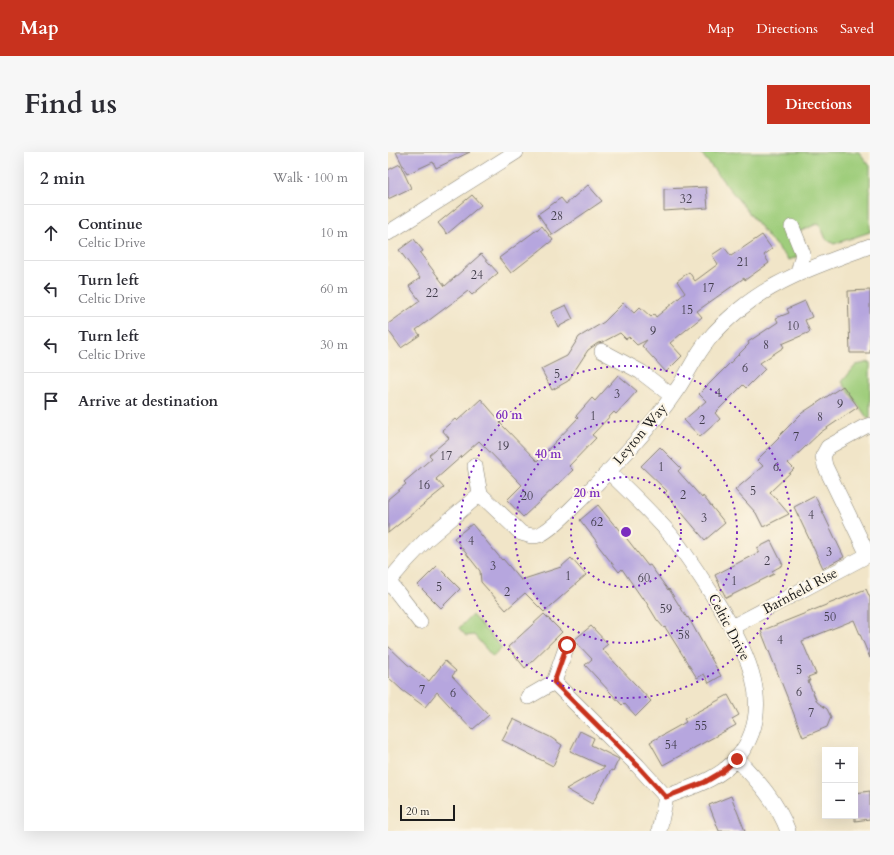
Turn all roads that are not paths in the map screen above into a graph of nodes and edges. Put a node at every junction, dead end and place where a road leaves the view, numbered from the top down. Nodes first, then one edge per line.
1 (516, 152) edge
2 (792, 227) dead end
3 (388, 233) edge
4 (870, 246) edge
5 (798, 273) junction
6 (602, 351) dead end
7 (672, 396) junction
8 (870, 425) edge
9 (475, 466) dead end
10 (608, 471) junction
11 (480, 494) junction
12 (869, 558) edge
13 (389, 582) edge
14 (420, 622) dead end
15 (732, 627) junction
16 (567, 645) dead end
17 (554, 682) junction
18 (528, 697) dead end
19 (737, 759) junction
20 (666, 797) junction
21 (659, 831) edge
22 (788, 831) edge

1 - 3 street
2 - 5 street
4 - 5 street, Leyton Way
5 - 7 street, Leyton Way
6 - 7 street, Leyton Way
7 - 10 street, Leyton Way
8 - 12 street, Barnfield Rise
9 - 11 street
10 - 11 street, Leyton Way
10 - 15 street, Celtic Drive
11 - 13 street
12 - 15 street, Barnfield Rise
13 - 14 street
15 - 19 street, Celtic Drive
16 - 17 street
17 - 18 street
17 - 20 street
19 - 20 street, Celtic Drive
19 - 22 street
20 - 21 street

